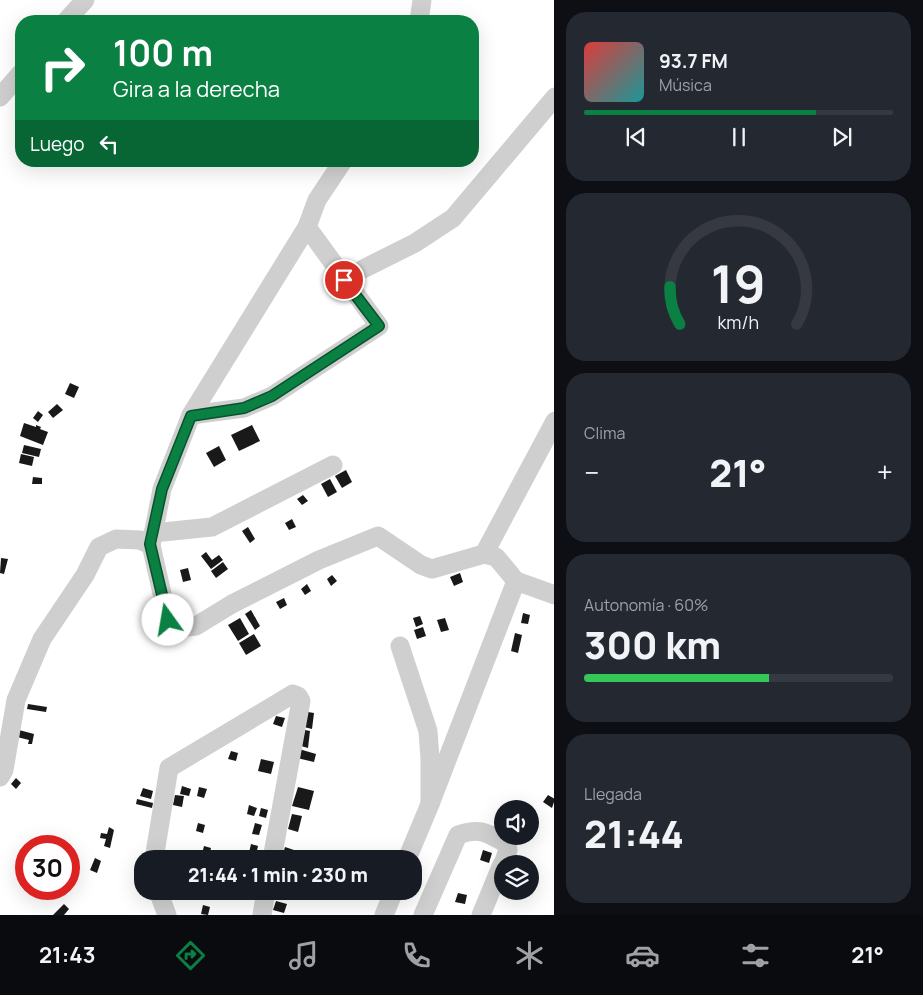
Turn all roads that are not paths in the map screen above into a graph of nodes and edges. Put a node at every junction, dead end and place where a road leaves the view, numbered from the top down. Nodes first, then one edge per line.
1 (85, 0) edge
2 (422, 0) edge
3 (71, 15) edge
4 (420, 15) edge
5 (15, 80) edge
6 (0, 97) edge
7 (554, 97) edge
8 (339, 167) edge
9 (307, 227) junction
10 (363, 269) dead end
11 (191, 416) junction
12 (554, 421) edge
13 (334, 465) dead end
14 (152, 539) junction
15 (484, 554) junction
16 (516, 581) junction
17 (554, 595) edge
18 (400, 646) dead end
19 (0, 777) edge
20 (430, 804) junction
21 (155, 850) edge
22 (274, 850) edge
23 (411, 850) edge
24 (506, 855) edge
25 (494, 885) edge
26 (161, 900) edge
27 (264, 900) edge
28 (390, 900) edge
29 (167, 915) edge
30 (262, 915) edge
31 (384, 915) edge
32 (423, 915) edge
33 (481, 915) edge

1 - 3 street
2 - 4 street
5 - 6 street
7 - 10 street
8 - 9 street
9 - 11 street
9 - 11 street
11 - 14 street
12 - 15 street
13 - 14 street
14 - 15 street
14 - 19 street
15 - 16 street
16 - 17 street
16 - 20 street
18 - 20 street
20 - 23 street
21 - 22 street
24 - 32 street
25 - 33 street
26 - 29 street
27 - 30 street
28 - 31 street

